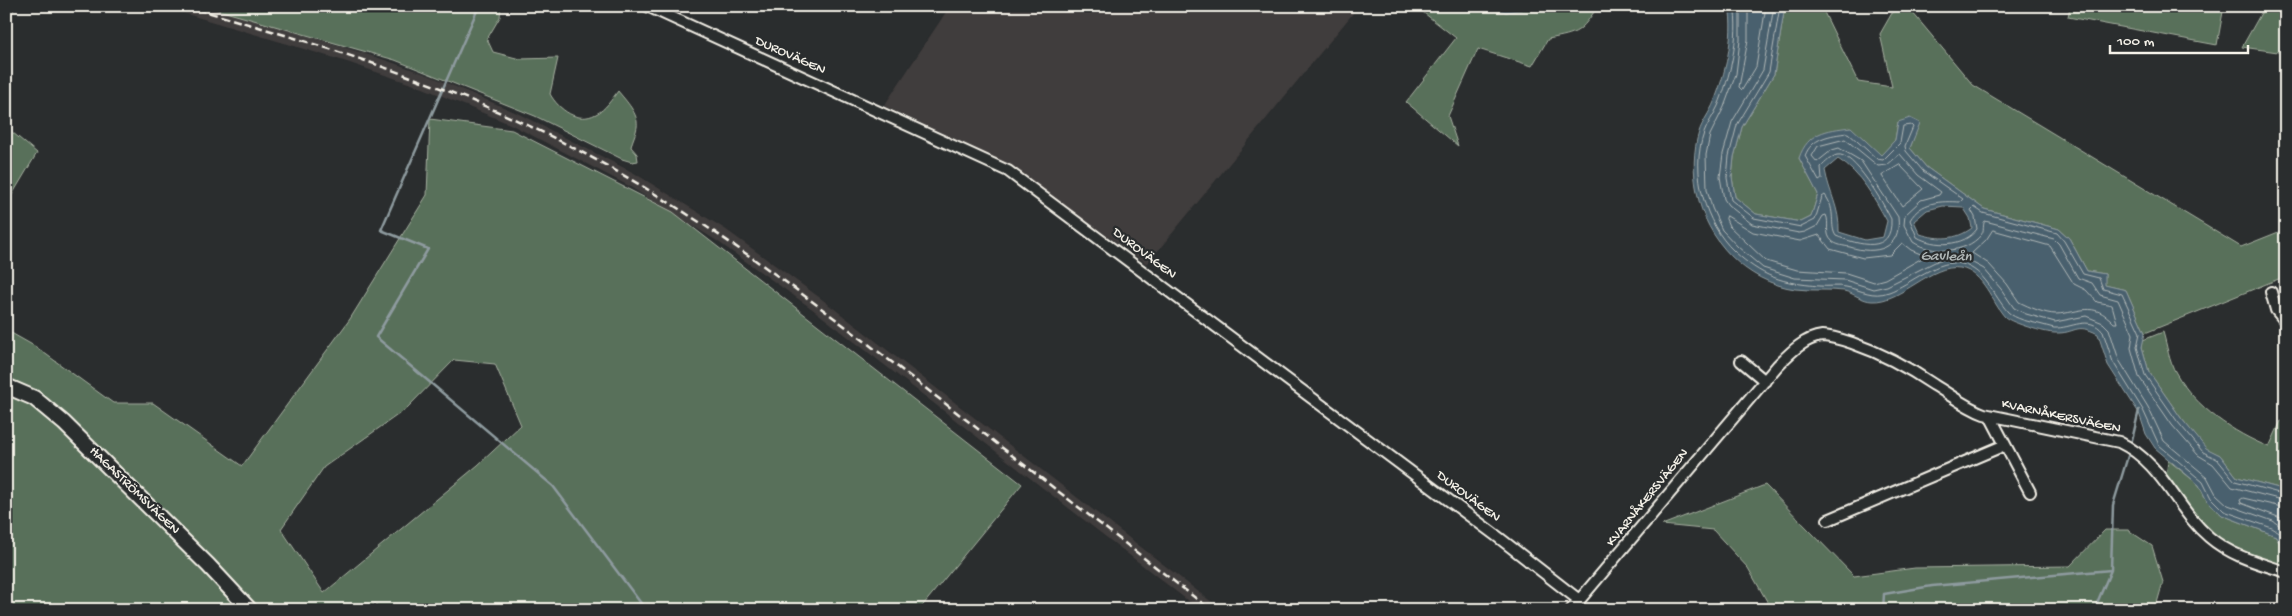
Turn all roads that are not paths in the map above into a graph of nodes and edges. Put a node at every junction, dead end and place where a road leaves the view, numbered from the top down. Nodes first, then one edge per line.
1 (647, 6) edge
2 (2271, 292) dead end
3 (2286, 322) edge
4 (1741, 361) dead end
5 (1765, 381) junction
6 (6, 386) edge
7 (1990, 416) junction
8 (2005, 444) junction
9 (2030, 492) dead end
10 (1828, 520) dead end
11 (2286, 572) edge
12 (1579, 600) junction
13 (250, 610) edge
14 (1571, 610) edge

1 - 12 street, DUROVÄGEN
2 - 3 street
4 - 5 street
5 - 7 street, KVARNÅKERSVÄGEN
5 - 12 street, KVARNÅKERSVÄGEN
6 - 13 street, HAGASTRÖMSVÄGEN
7 - 8 street, KVARNÅKERSVÄGEN
7 - 11 street, KVARNÅKERSVÄGEN
8 - 9 street, KVARNÅKERSVÄGEN
8 - 10 street
12 - 14 street, KVARNÅKERSVÄGEN

